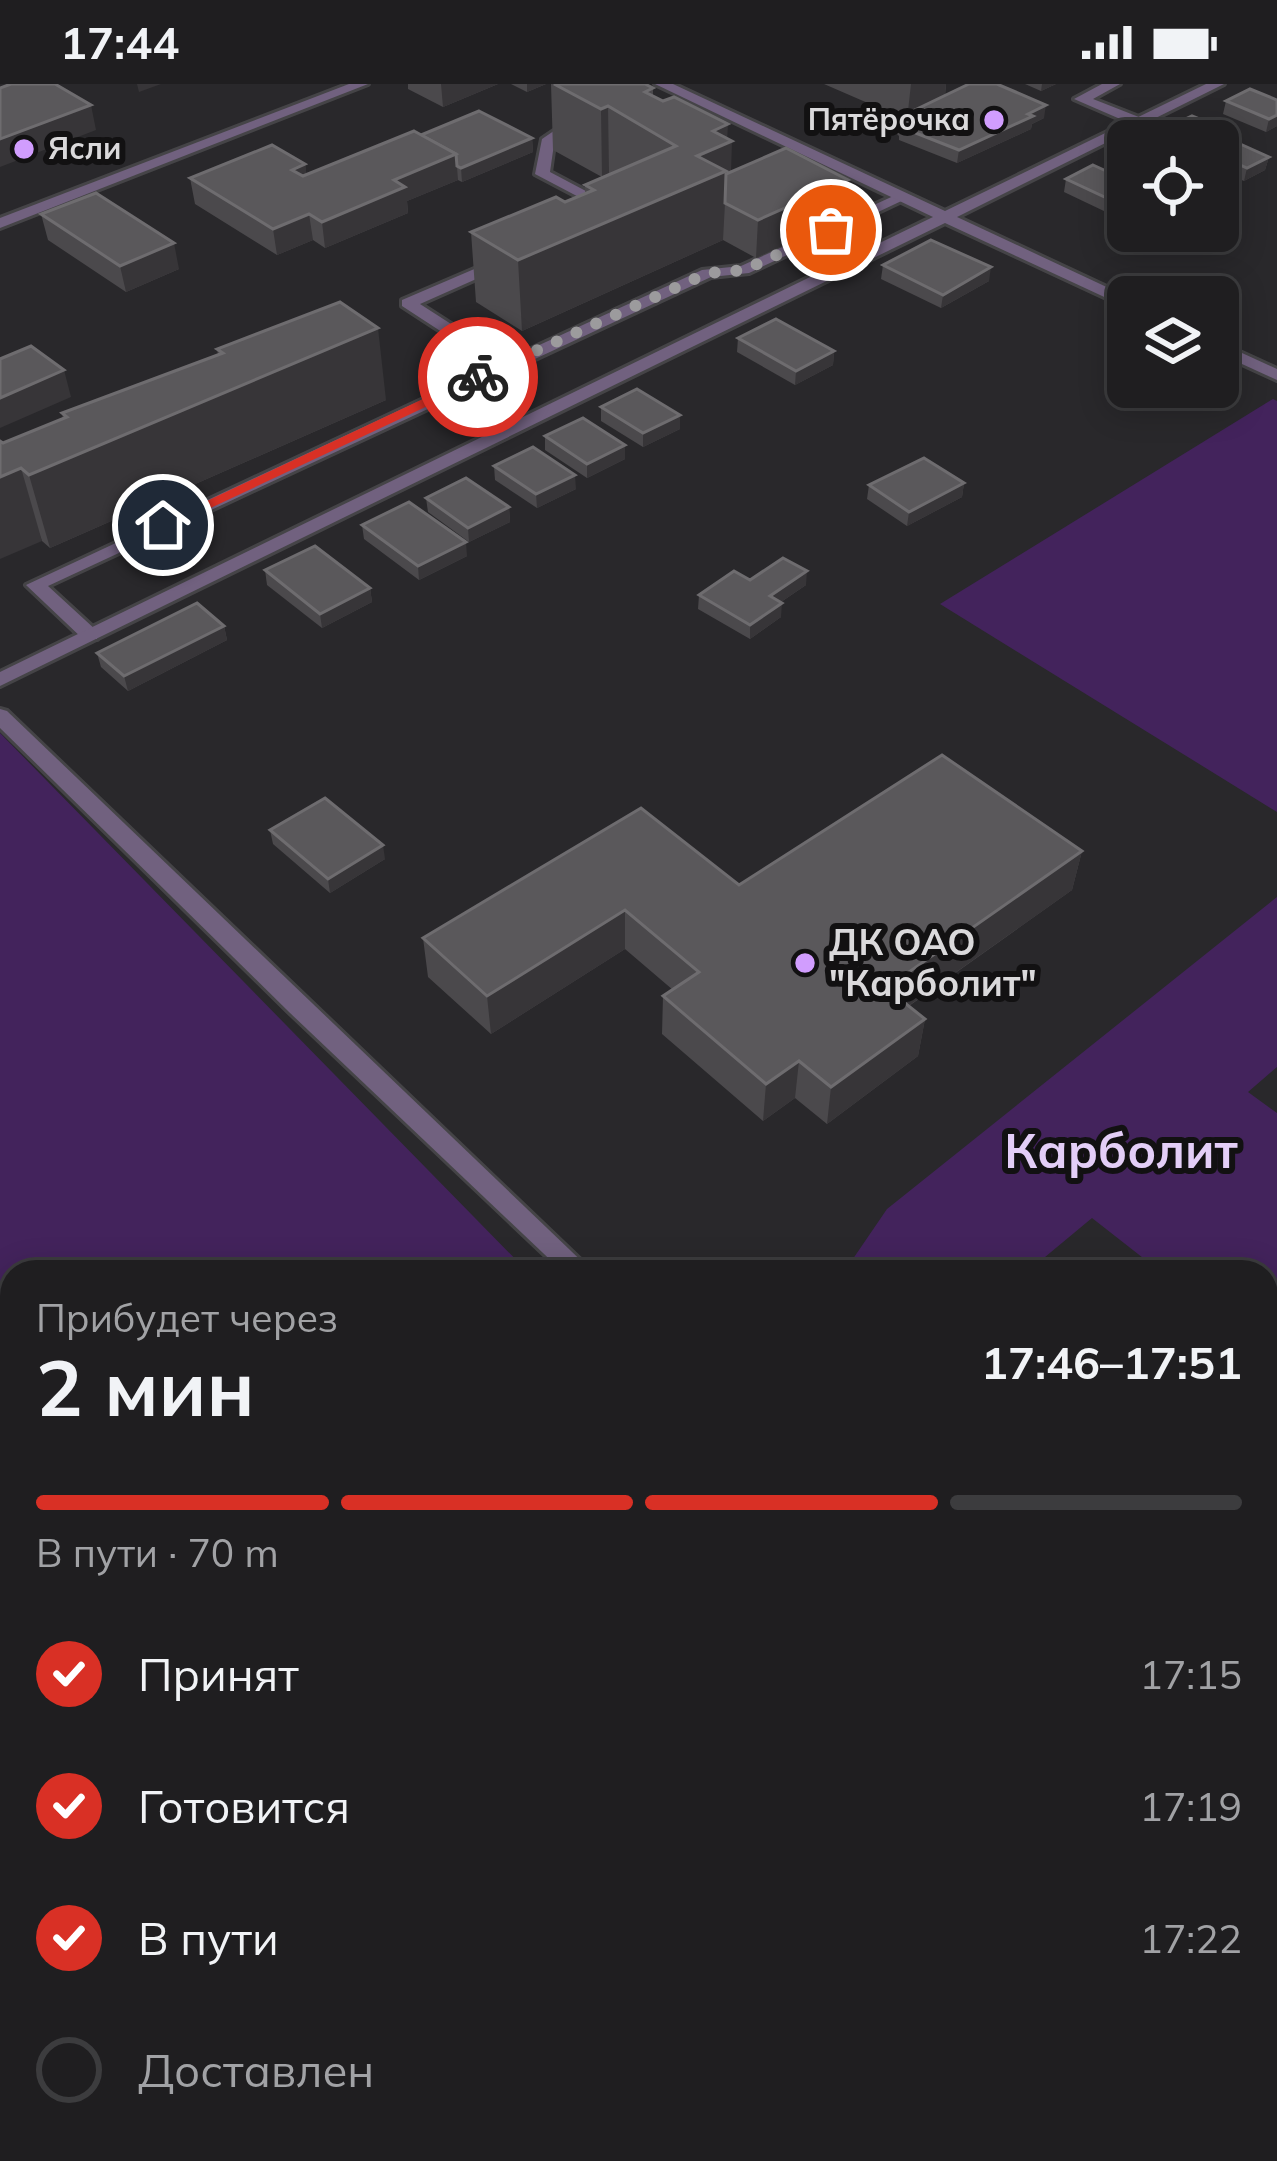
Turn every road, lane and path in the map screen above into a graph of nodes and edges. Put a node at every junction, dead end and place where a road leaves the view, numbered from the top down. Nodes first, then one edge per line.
1 (361, 84) edge
2 (632, 84) edge
3 (662, 84) edge
4 (1113, 84) edge
5 (1217, 84) edge
6 (1134, 120) edge
7 (1143, 120) edge
8 (1107, 138) edge
9 (905, 196) junction
10 (947, 216) junction
11 (595, 221) edge
12 (0, 223) edge
13 (512, 258) edge
14 (1107, 293) edge
15 (1239, 357) edge
16 (504, 365) junction
17 (1277, 375) edge
18 (90, 635) junction
19 (0, 680) edge
20 (0, 716) edge
21 (567, 1260) edge

1 - 12 street
2 - 11 street
3 - 9 street
4 - 6 street
5 - 7 street
8 - 10 street
9 - 10 street
9 - 16 street
10 - 14 street
10 - 18 street
13 - 16 street
15 - 17 street
16 - 18 street
18 - 19 street
20 - 21 street

